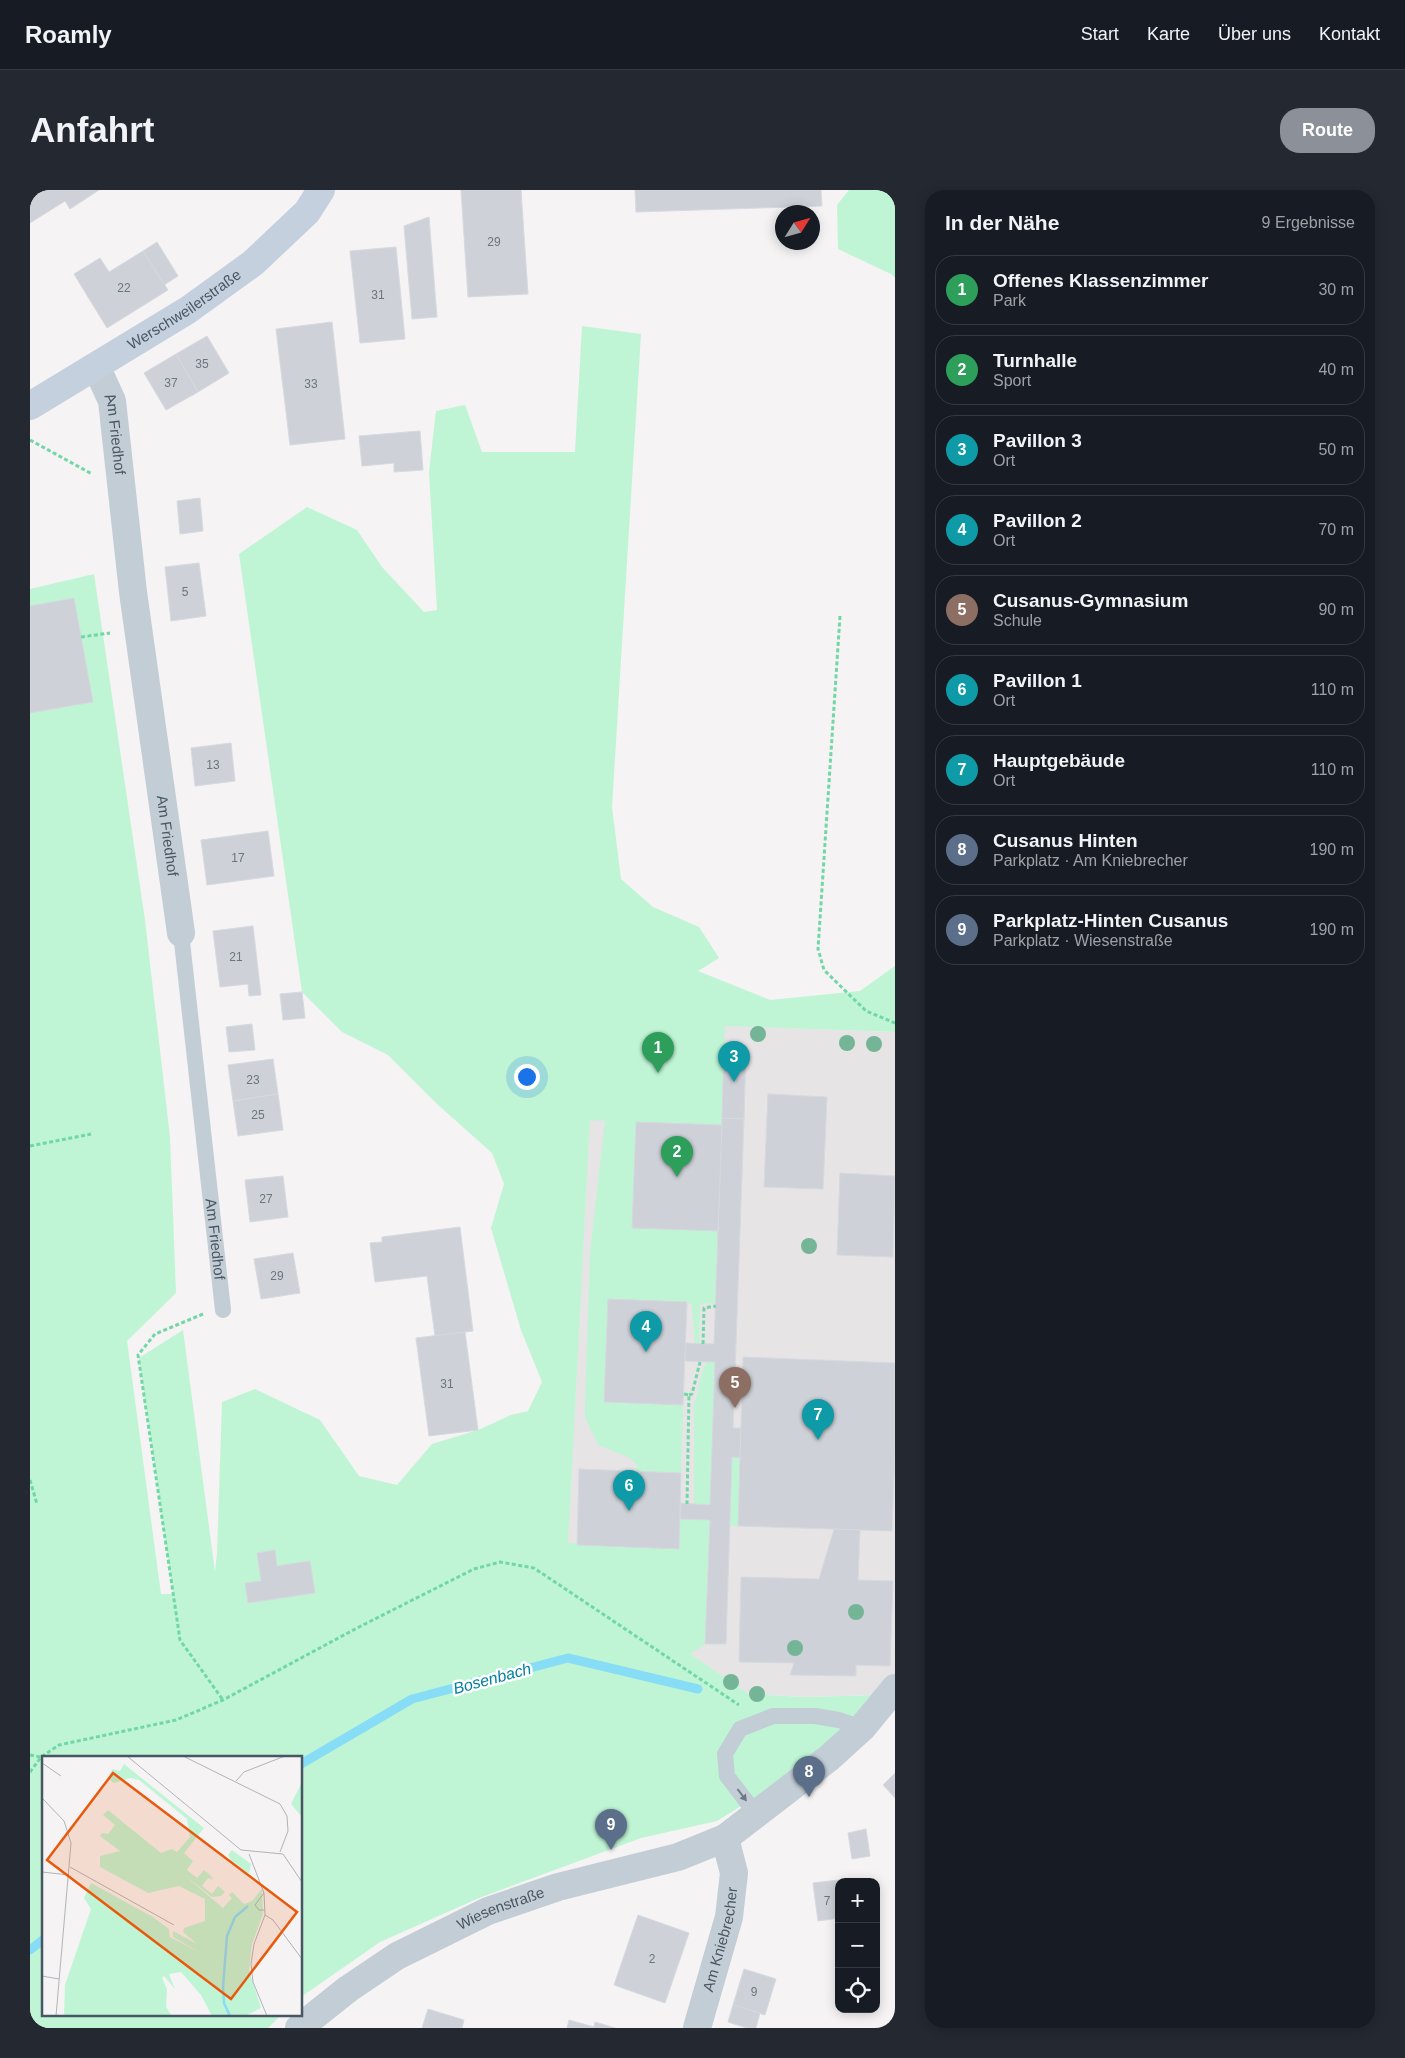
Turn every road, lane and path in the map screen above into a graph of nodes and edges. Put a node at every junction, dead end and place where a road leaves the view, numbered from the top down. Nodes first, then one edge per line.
1 (321, 190) edge
2 (94, 368) junction
3 (32, 399) edge
4 (30, 440) edge
5 (121, 490) junction
6 (840, 616) dead end
7 (181, 933) joint
8 (895, 1023) edge
9 (91, 1134) dead end
10 (30, 1146) edge
11 (716, 1306) dead end
12 (223, 1310) joint
13 (703, 1344) dead end
14 (700, 1362) dead end
15 (684, 1394) dead end
16 (689, 1395) junction
17 (30, 1480) edge
18 (38, 1504) dead end
19 (687, 1504) dead end
20 (895, 1688) edge
21 (223, 1700) junction
22 (755, 1723) junction
23 (862, 1728) junction
24 (30, 1754) edge
25 (42, 1756) edge
26 (41, 1757) joint
27 (30, 1772) edge
28 (756, 1814) junction
29 (725, 1838) junction
30 (299, 2028) edge
31 (697, 2028) edge

1 - 2 main road, Werschweilerstraße
2 - 3 main road, Werschweilerstraße
2 - 5 street, Am Friedhof
4 - 5 path
5 - 7 street, Am Friedhof
6 - 8 path
7 - 12 lane, Am Friedhof
9 - 10 path
11 - 13 path
12 - 21 path
14 - 16 path
15 - 16 path
16 - 19 path
17 - 18 path
20 - 23 street
21 - 22 path
21 - 25 path
22 - 23 lane
22 -> 28 lane
23 - 28 street
24 - 26 path
26 - 27 path
28 - 29 street
29 - 30 street, Wiesenstraße
29 - 31 street, Am Kniebrecher

